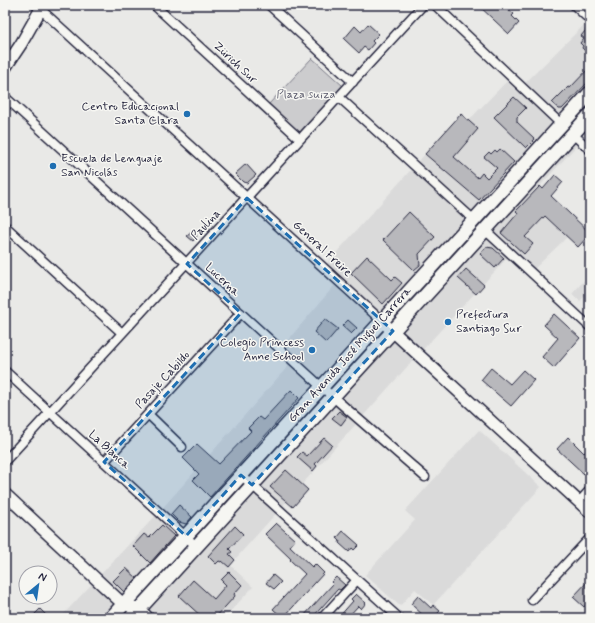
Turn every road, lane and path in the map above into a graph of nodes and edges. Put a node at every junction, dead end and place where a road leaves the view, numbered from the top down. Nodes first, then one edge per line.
1 (154, 5) edge
2 (269, 5) edge
3 (423, 5) edge
4 (435, 5) edge
5 (574, 5) edge
6 (40, 6) edge
7 (590, 20) edge
8 (5, 68) edge
9 (353, 82) junction
10 (590, 93) edge
11 (5, 97) edge
12 (339, 97) junction
13 (590, 115) edge
14 (558, 128) junction
15 (573, 134) junction
16 (300, 140) junction
17 (590, 150) edge
18 (247, 198) junction
19 (474, 220) junction
20 (5, 226) edge
21 (485, 230) junction
22 (187, 264) junction
23 (241, 313) junction
24 (382, 321) junction
25 (590, 327) edge
26 (393, 331) junction
27 (122, 334) junction
28 (5, 371) edge
29 (322, 387) junction
30 (334, 396) junction
31 (50, 412) junction
32 (148, 414) junction
33 (182, 447) dead end
34 (5, 461) edge
35 (104, 462) junction
36 (241, 475) junction
37 (425, 477) dead end
38 (252, 485) junction
39 (590, 490) edge
40 (5, 494) edge
41 (579, 502) junction
42 (590, 512) edge
43 (186, 536) junction
44 (590, 538) edge
45 (196, 546) junction
46 (357, 580) junction
47 (532, 600) dead end
48 (123, 604) junction
49 (139, 615) edge
50 (111, 618) edge
51 (127, 618) edge
52 (322, 618) edge
53 (399, 618) edge

1 - 16 street, Zürich Sur
2 - 9 street
3 - 9 street, Paulina
4 - 14 street
5 - 7 street
6 - 8 street
6 - 18 street, General Freire
9 - 12 street, Paulina
10 - 14 main road, Gran Avenida José Miguel Carrera
11 - 22 street, Lucerna
12 - 16 street, Paulina
12 - 19 street
13 - 15 main road, Gran Avenida José Miguel Carrera
14 - 15 main road
14 - 19 main road, Gran Avenida José Miguel Carrera
15 - 17 street
15 - 21 main road, Gran Avenida José Miguel Carrera
16 - 18 street, Paulina
18 - 22 street, Paulina
18 - 24 street, General Freire
19 - 24 main road, Gran Avenida José Miguel Carrera
20 - 27 street
21 - 25 street
21 - 26 main road, Gran Avenida José Miguel Carrera
22 - 23 street, Lucerna
22 - 27 street, Paulina
23 - 29 street, Lucerna
23 - 32 street, Pasaje Cabildo
24 - 26 street, General Freire
24 - 29 main road, Gran Avenida José Miguel Carrera
26 - 30 main road, Gran Avenida José Miguel Carrera
26 - 41 street, General Freire
27 - 31 street, Paulina
28 - 31 street, La Blanca
29 - 30 street, Lucerna
29 - 36 main road, Gran Avenida José Miguel Carrera
30 - 37 street, Lucerna
30 - 38 main road, Gran Avenida José Miguel Carrera
31 - 34 street, Paulina
31 - 35 street, La Blanca
32 - 33 street
32 - 35 street, Pasaje Cabildo
35 - 43 street, La Blanca
36 - 38 street
36 - 43 main road, Gran Avenida José Miguel Carrera
38 - 45 main road, Gran Avenida José Miguel Carrera
38 - 46 street
39 - 41 street
40 - 48 street
41 - 42 street, General Freire
43 - 45 street, La Blanca
43 - 48 main road, Gran Avenida José Miguel Carrera
44 - 47 street
45 - 49 main road, Gran Avenida José Miguel Carrera
46 - 52 street
46 - 53 street
48 - 49 street
48 - 50 main road, Gran Avenida José Miguel Carrera
48 - 51 street

